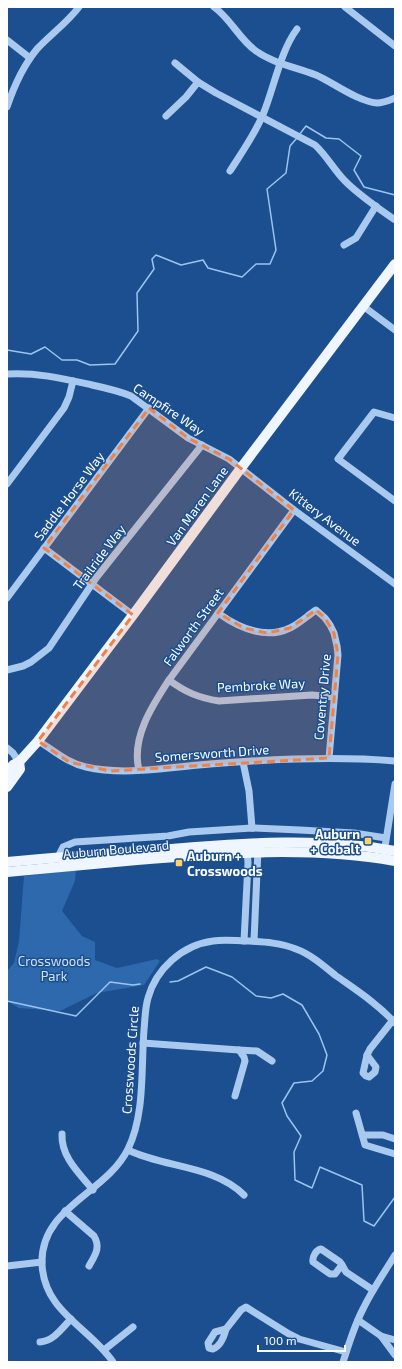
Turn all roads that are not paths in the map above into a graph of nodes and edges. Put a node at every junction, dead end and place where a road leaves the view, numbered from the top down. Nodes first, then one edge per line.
1 (216, 7) edge
2 (345, 7) edge
3 (75, 8) edge
4 (297, 29) dead end
5 (7, 40) edge
6 (395, 46) edge
7 (30, 58) junction
8 (175, 64) dead end
9 (281, 64) junction
10 (198, 82) junction
11 (395, 98) edge
12 (7, 107) edge
13 (166, 116) dead end
14 (262, 117) junction
15 (230, 171) dead end
16 (376, 206) junction
17 (395, 220) edge
18 (344, 245) dead end
19 (395, 264) edge
20 (363, 306) junction
21 (395, 330) edge
22 (7, 374) edge
23 (74, 381) junction
24 (149, 408) junction
25 (395, 418) edge
26 (202, 445) junction
27 (241, 468) junction
28 (7, 484) edge
29 (395, 501) edge
30 (294, 510) junction
31 (44, 548) junction
32 (92, 584) junction
33 (395, 584) edge
34 (7, 598) edge
35 (218, 613) junction
36 (134, 615) junction
37 (7, 670) edge
38 (170, 680) junction
39 (334, 696) junction
40 (38, 741) junction
41 (7, 748) edge
42 (329, 758) junction
43 (395, 761) edge
44 (19, 762) junction
45 (243, 762) junction
46 (139, 770) junction
47 (7, 773) edge
48 (395, 784) edge
49 (7, 787) edge
50 (252, 828) junction
51 (386, 838) junction
52 (253, 848) junction
53 (395, 851) edge
54 (384, 854) junction
55 (58, 857) junction
56 (395, 861) edge
57 (8, 862) edge
58 (7, 872) edge
59 (244, 941) junction
60 (254, 942) junction
61 (394, 1021) edge
62 (143, 1043) junction
63 (239, 1050) junction
64 (367, 1055) dead end
65 (272, 1061) dead end
66 (235, 1096) dead end
67 (356, 1113) dead end
68 (62, 1134) dead end
69 (363, 1134) junction
70 (395, 1139) edge
71 (128, 1150) junction
72 (395, 1154) edge
73 (93, 1190) junction
74 (244, 1195) dead end
75 (65, 1211) junction
76 (395, 1256) edge
77 (42, 1262) junction
78 (7, 1266) edge
79 (89, 1266) dead end
80 (342, 1266) dead end
81 (373, 1290) junction
82 (70, 1319) junction
83 (358, 1320) junction
84 (133, 1327) dead end
85 (226, 1329) dead end
86 (381, 1336) junction
87 (395, 1340) edge
88 (40, 1342) dead end
89 (104, 1350) junction
90 (346, 1352) junction
91 (395, 1355) edge
92 (113, 1362) edge
93 (343, 1362) edge

1 - 9 street
2 - 6 street
3 - 7 street
4 - 9 street
5 - 7 street
7 - 12 street
8 - 10 street
9 - 11 street
9 - 14 street
10 - 13 street
10 - 14 street
14 - 15 street
14 - 16 street
16 - 17 street
16 - 18 street
19 - 20 main road, Van Maren Lane
20 - 21 street
20 - 27 main road, Van Maren Lane
22 - 23 street, Campfire Way
23 - 24 street, Campfire Way
23 - 28 street
24 - 26 street, Campfire Way
24 - 31 street, Saddle Horse Way
25 - 29 street
26 - 27 street, Campfire Way
26 - 32 street, Trailride Way
27 - 30 street, Kittery Avenue
27 - 36 main road, Van Maren Lane
30 - 33 street, Kittery Avenue
30 - 35 street, Falworth Street
31 - 32 street
31 - 34 street, Saddle Horse Way
32 - 36 street
32 - 37 street, Trailride Way
35 - 38 street, Falworth Street
35 - 39 street, Coventry Drive
36 - 40 main road, Van Maren Lane
38 - 39 street, Pembroke Way
38 - 46 street, Falworth Street
39 - 42 street, Coventry Drive
40 - 44 main road, Van Maren Lane
40 - 46 street, Somersworth Drive
41 - 44 street
42 - 43 street, Somersworth Drive
42 - 45 street, Somersworth Drive
44 - 47 main road, Van Maren Lane
44 - 49 main road, Van Maren Lane
45 - 46 street, Somersworth Drive
45 - 50 street
48 - 51 street
50 - 51 street
50 - 55 street
51 - 54 street
52 - 54 main road, Auburn Boulevard
52 - 55 main road, Auburn Boulevard
52 - 58 main road, Auburn Boulevard
52 - 59 street
52 - 60 street
53 - 54 main road, Auburn Boulevard
54 - 56 main road, Auburn Boulevard
55 - 57 main road, Auburn Boulevard
59 - 60 street, Crosswoods Circle
59 - 62 street, Crosswoods Circle
60 - 61 street, Crosswoods Circle
61 - 64 street
62 - 63 street
62 - 71 street, Crosswoods Circle
63 - 65 street
63 - 66 street
67 - 69 street
68 - 73 street
69 - 70 street
69 - 72 street
71 - 73 street, Crosswoods Circle
71 - 74 street
73 - 75 street, Crosswoods Circle
75 - 77 street, Crosswoods Circle
75 - 79 street
76 - 81 street
77 - 78 street
77 - 82 street, Crosswoods Circle
80 - 81 street
81 - 83 street
82 - 88 street
82 - 89 street, Crosswoods Circle
83 - 86 street
83 - 90 street
84 - 89 street
85 - 90 street
86 - 87 street
86 - 91 street
89 - 92 street, Crosswoods Circle
90 - 93 street

